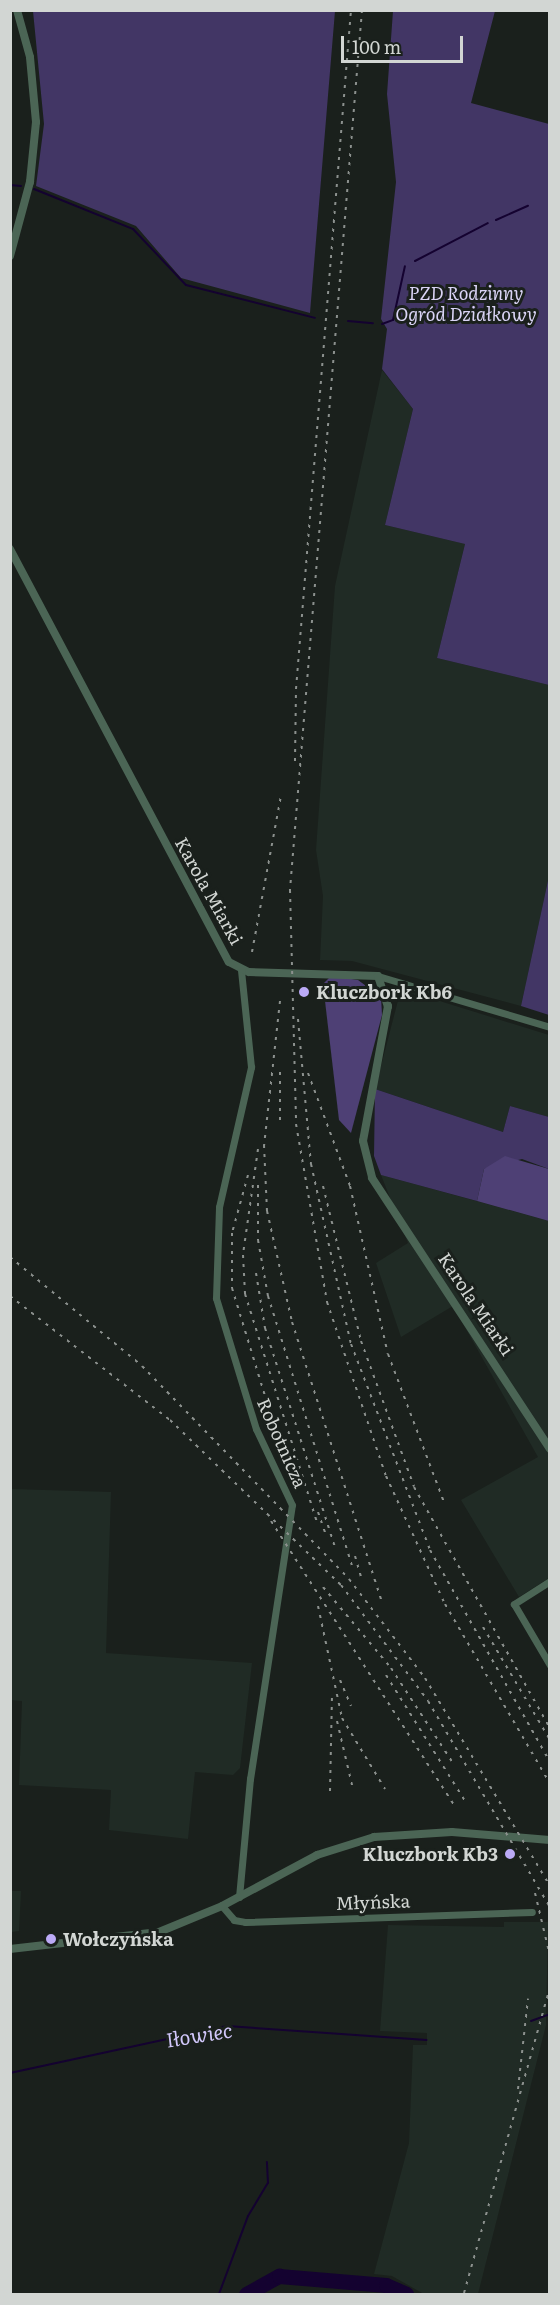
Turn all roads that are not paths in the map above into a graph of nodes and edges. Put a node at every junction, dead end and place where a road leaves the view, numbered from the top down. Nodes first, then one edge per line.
1 (17, 10) edge
2 (10, 256) edge
3 (10, 549) edge
4 (241, 971) junction
5 (378, 976) junction
6 (549, 1027) edge
7 (549, 1449) edge
8 (549, 1581) edge
9 (549, 1665) edge
10 (549, 1840) edge
11 (238, 1897) junction
12 (222, 1906) junction
13 (532, 1912) dead end
14 (10, 1949) edge

1 - 2 street
3 - 4 street, Karola Miarki
4 - 5 street, Karola Miarki
4 - 11 street, Robotnicza
5 - 6 street
5 - 7 street, Karola Miarki
8 - 9 street
10 - 11 street
11 - 12 street
12 - 13 street, Młyńska
12 - 14 street

